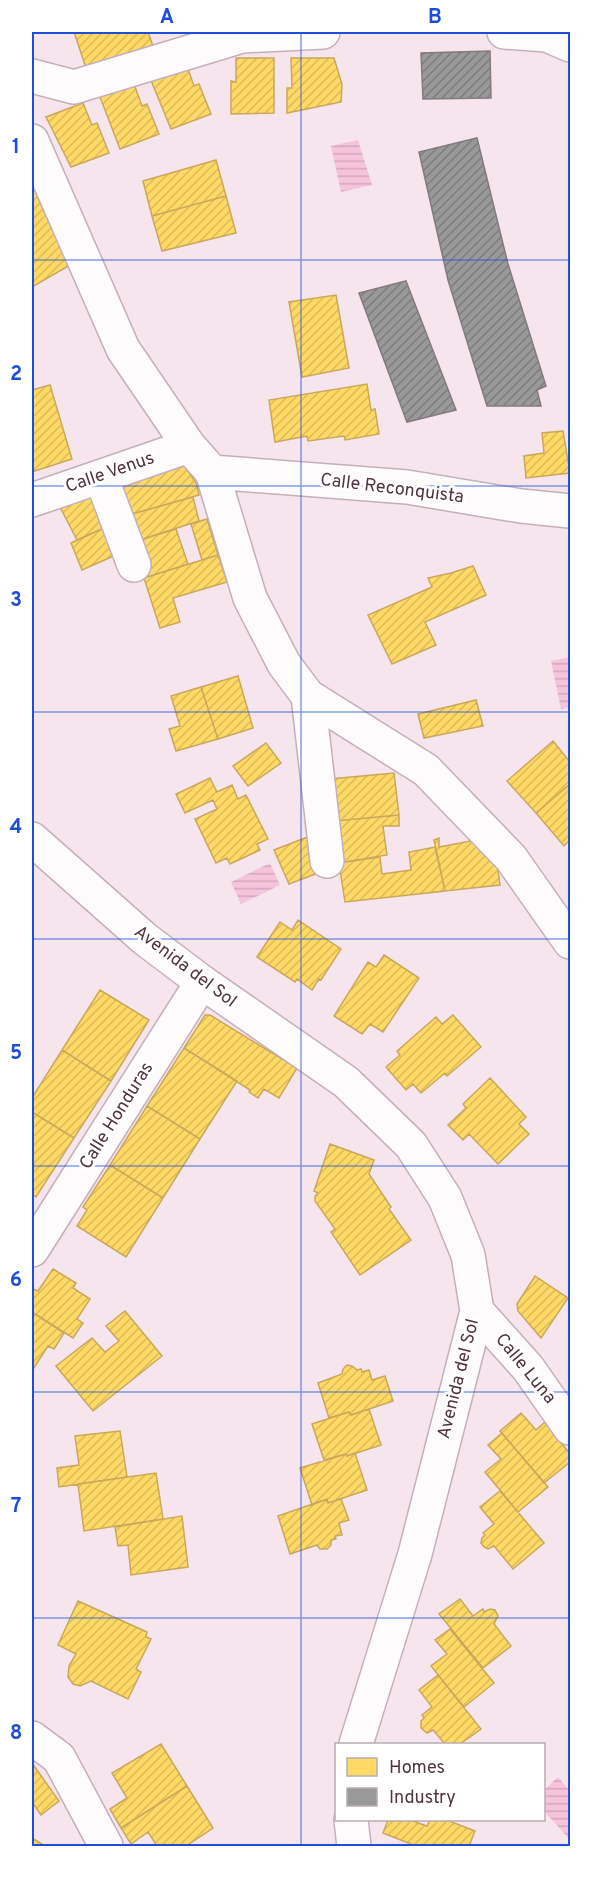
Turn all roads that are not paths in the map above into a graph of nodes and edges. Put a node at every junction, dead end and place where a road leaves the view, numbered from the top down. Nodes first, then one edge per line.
1 (323, 32) edge
2 (504, 32) edge
3 (570, 45) edge
4 (32, 76) edge
5 (32, 141) edge
6 (189, 446) junction
7 (212, 472) junction
8 (100, 477) junction
9 (32, 500) edge
10 (570, 511) edge
11 (134, 565) dead end
12 (308, 696) junction
13 (32, 839) edge
14 (327, 861) dead end
15 (570, 942) edge
16 (202, 982) junction
17 (32, 1250) edge
18 (477, 1311) junction
19 (570, 1428) edge
20 (32, 1738) edge
21 (356, 1743) edge
22 (351, 1821) edge
23 (106, 1846) edge
24 (354, 1846) edge

1 - 4 street
2 - 3 street
5 - 6 street
6 - 7 street
6 - 8 street, Calle Venus
7 - 10 street, Calle Reconquista
7 - 12 street
8 - 9 street, Calle Venus
8 - 11 street
12 - 14 street
12 - 15 street
13 - 16 street, Avenida del Sol
16 - 17 street, Calle Honduras
16 - 18 street, Avenida del Sol
18 - 19 street, Calle Luna
18 - 21 street, Avenida del Sol
20 - 23 street
22 - 24 street

